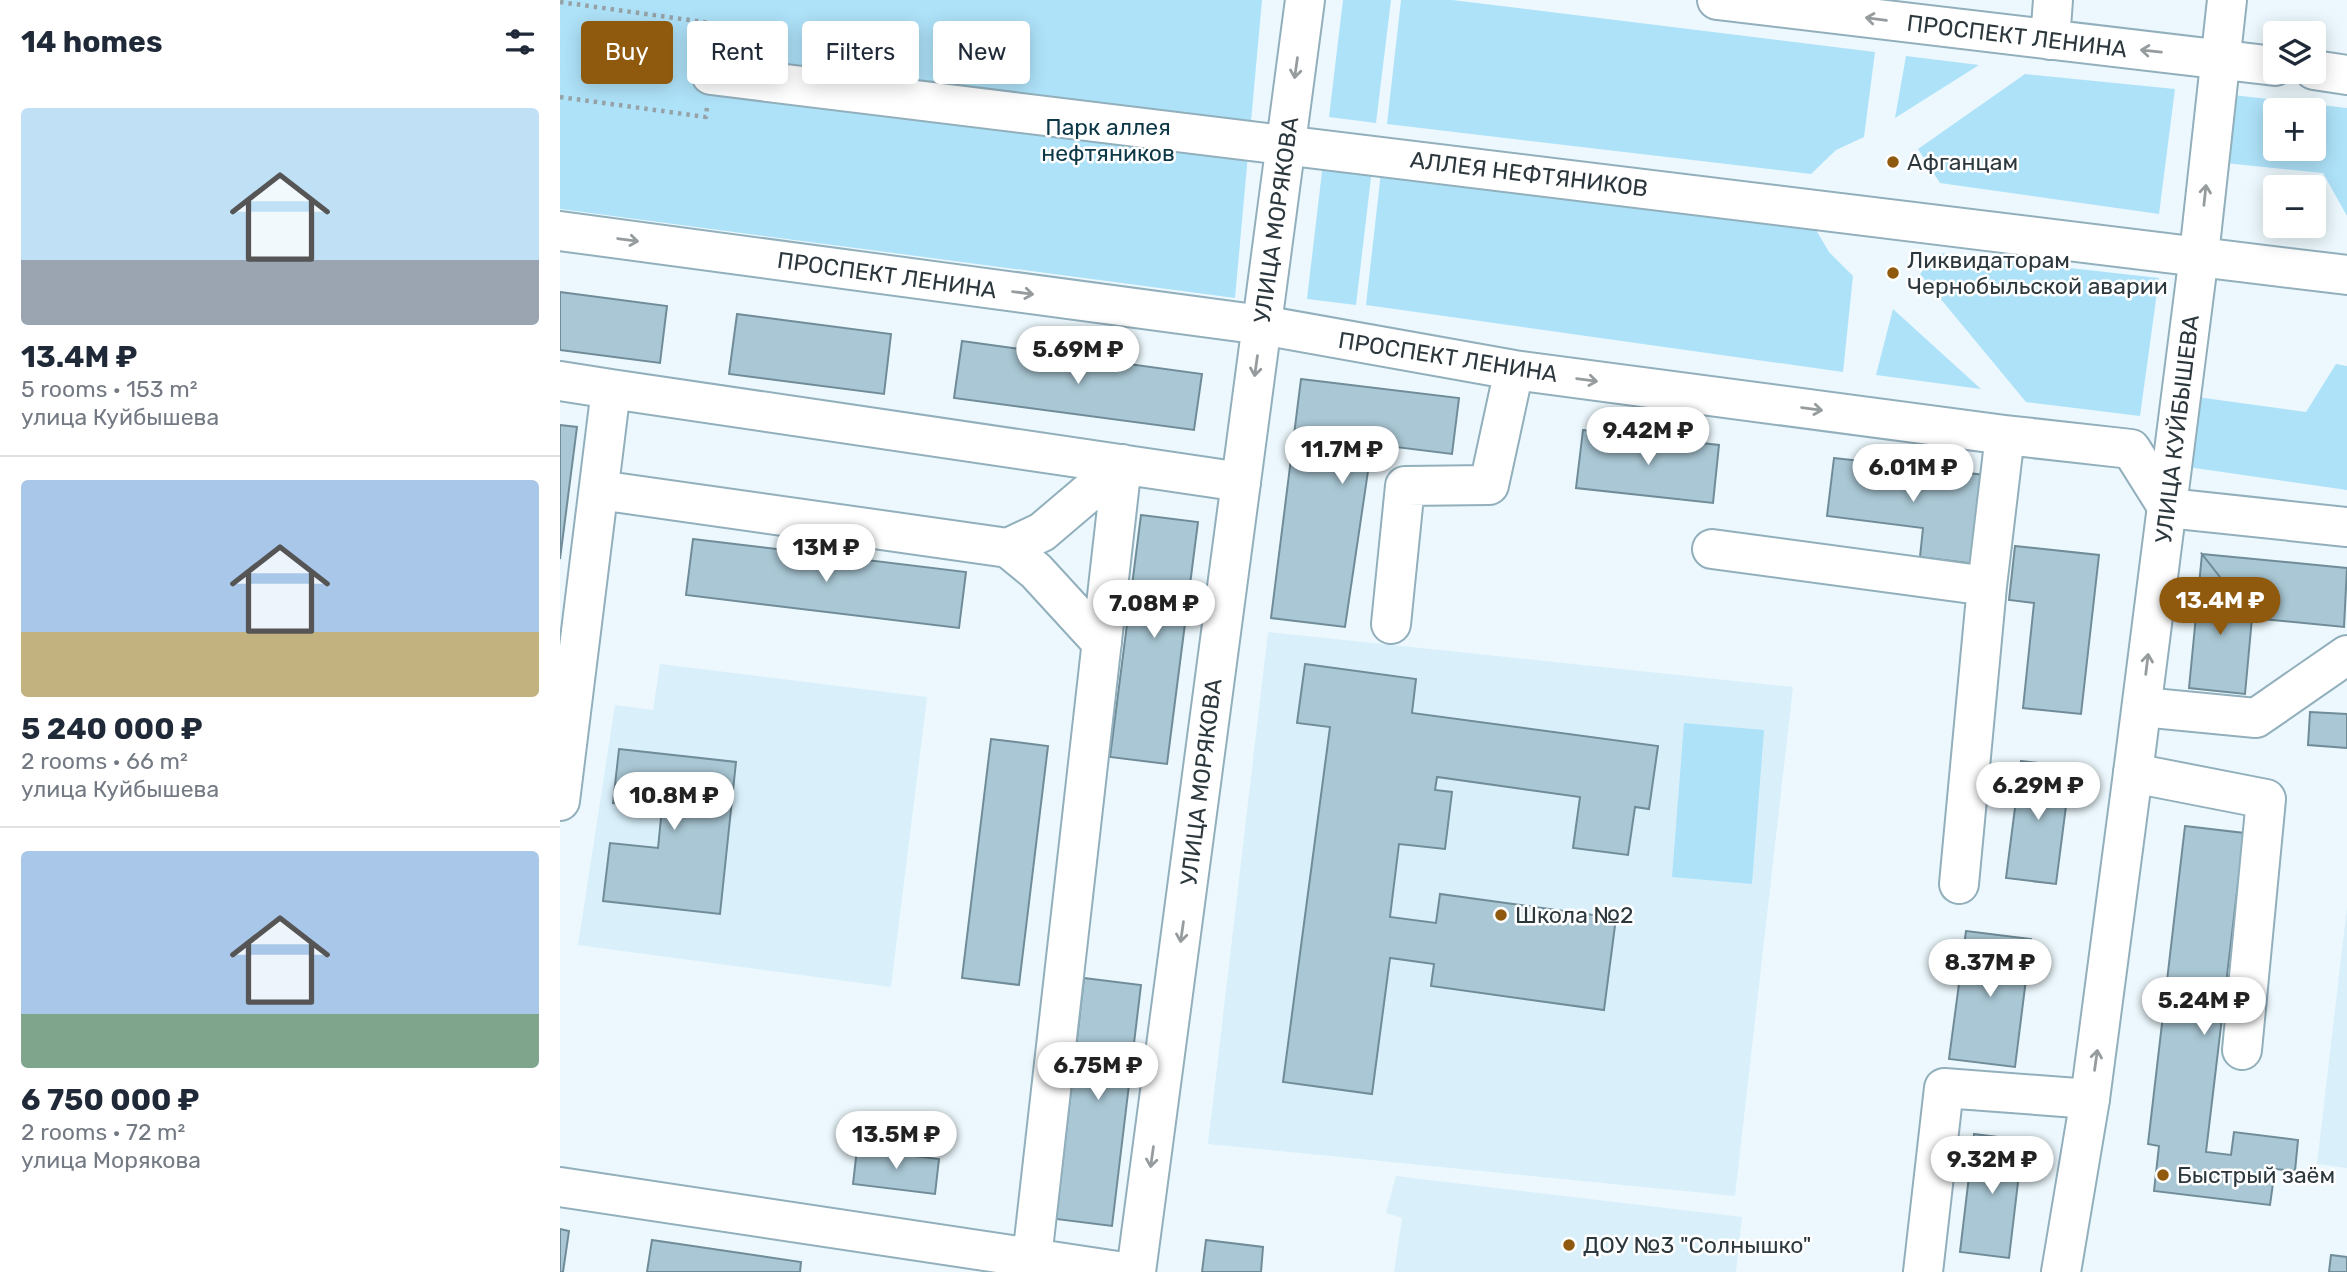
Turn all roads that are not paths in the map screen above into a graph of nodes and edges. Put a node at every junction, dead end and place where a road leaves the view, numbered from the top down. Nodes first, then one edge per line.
1 (1305, 0) edge
2 (1717, 0) edge
3 (2053, 0) edge
4 (2227, 0) edge
5 (2050, 40) junction
6 (2219, 59) junction
7 (2263, 64) edge
8 (2326, 72) edge
9 (2347, 75) edge
10 (785, 84) edge
11 (1286, 145) junction
12 (560, 231) edge
13 (2199, 255) junction
14 (2347, 275) edge
15 (1262, 325) junction
16 (1514, 370) junction
17 (560, 381) edge
18 (611, 389) junction
19 (2005, 435) junction
20 (1122, 464) junction
21 (1241, 482) junction
22 (599, 490) junction
23 (2168, 508) junction
24 (2347, 527) edge
25 (1008, 548) junction
26 (1712, 550) dead end
27 (1987, 586) junction
28 (1391, 624) dead end
29 (1102, 643) junction
30 (2347, 655) edge
31 (2142, 707) junction
32 (565, 725) edge
33 (2133, 773) junction
34 (560, 801) edge
35 (1959, 884) dead end
36 (2242, 1050) dead end
37 (2091, 1099) junction
38 (560, 1187) edge
39 (1032, 1258) junction
40 (1124, 1272) edge
41 (1136, 1272) edge
42 (1923, 1272) edge
43 (2061, 1272) edge

1 -> 11 street, УЛИЦА МОРЯКОВА
5 -> 2 street, ПРОСПЕКТ ЛЕНИНА
3 - 5 street
4 - 6 street, УЛИЦА КУЙБЫШЕВА
6 -> 5 street, ПРОСПЕКТ ЛЕНИНА
6 - 7 street, ПРОСПЕКТ ЛЕНИНА
13 -> 6 street, УЛИЦА КУЙБЫШЕВА
8 - 9 street
10 - 11 street, АЛЛЕЯ НЕФТЯНИКОВ
11 - 13 street, АЛЛЕЯ НЕФТЯНИКОВ
11 - 15 street, УЛИЦА МОРЯКОВА
12 -> 15 street, ПРОСПЕКТ ЛЕНИНА
13 - 14 street, АЛЛЕЯ НЕФТЯНИКОВ
13 - 23 street, УЛИЦА КУЙБЫШЕВА
15 - 16 street, ПРОСПЕКТ ЛЕНИНА
15 -> 21 street, УЛИЦА МОРЯКОВА
16 -> 19 street, ПРОСПЕКТ ЛЕНИНА
16 - 28 street
17 - 18 street
18 - 20 street
18 - 22 street
19 - 23 street, ПРОСПЕКТ ЛЕНИНА
19 - 27 street
20 - 21 street
20 - 25 street
20 - 29 street
21 -> 41 street, УЛИЦА МОРЯКОВА
22 - 25 street
22 - 32 street
23 - 24 street
31 -> 23 street, УЛИЦА КУЙБЫШЕВА
25 - 29 street
26 - 27 street
27 - 35 street
29 - 39 street
30 - 31 street
31 - 33 street, УЛИЦА КУЙБЫШЕВА
32 - 34 street
33 - 36 street
37 -> 33 street, УЛИЦА КУЙБЫШЕВА
37 - 42 street
37 - 43 street, УЛИЦА КУЙБЫШЕВА
38 - 39 street
39 - 40 street

